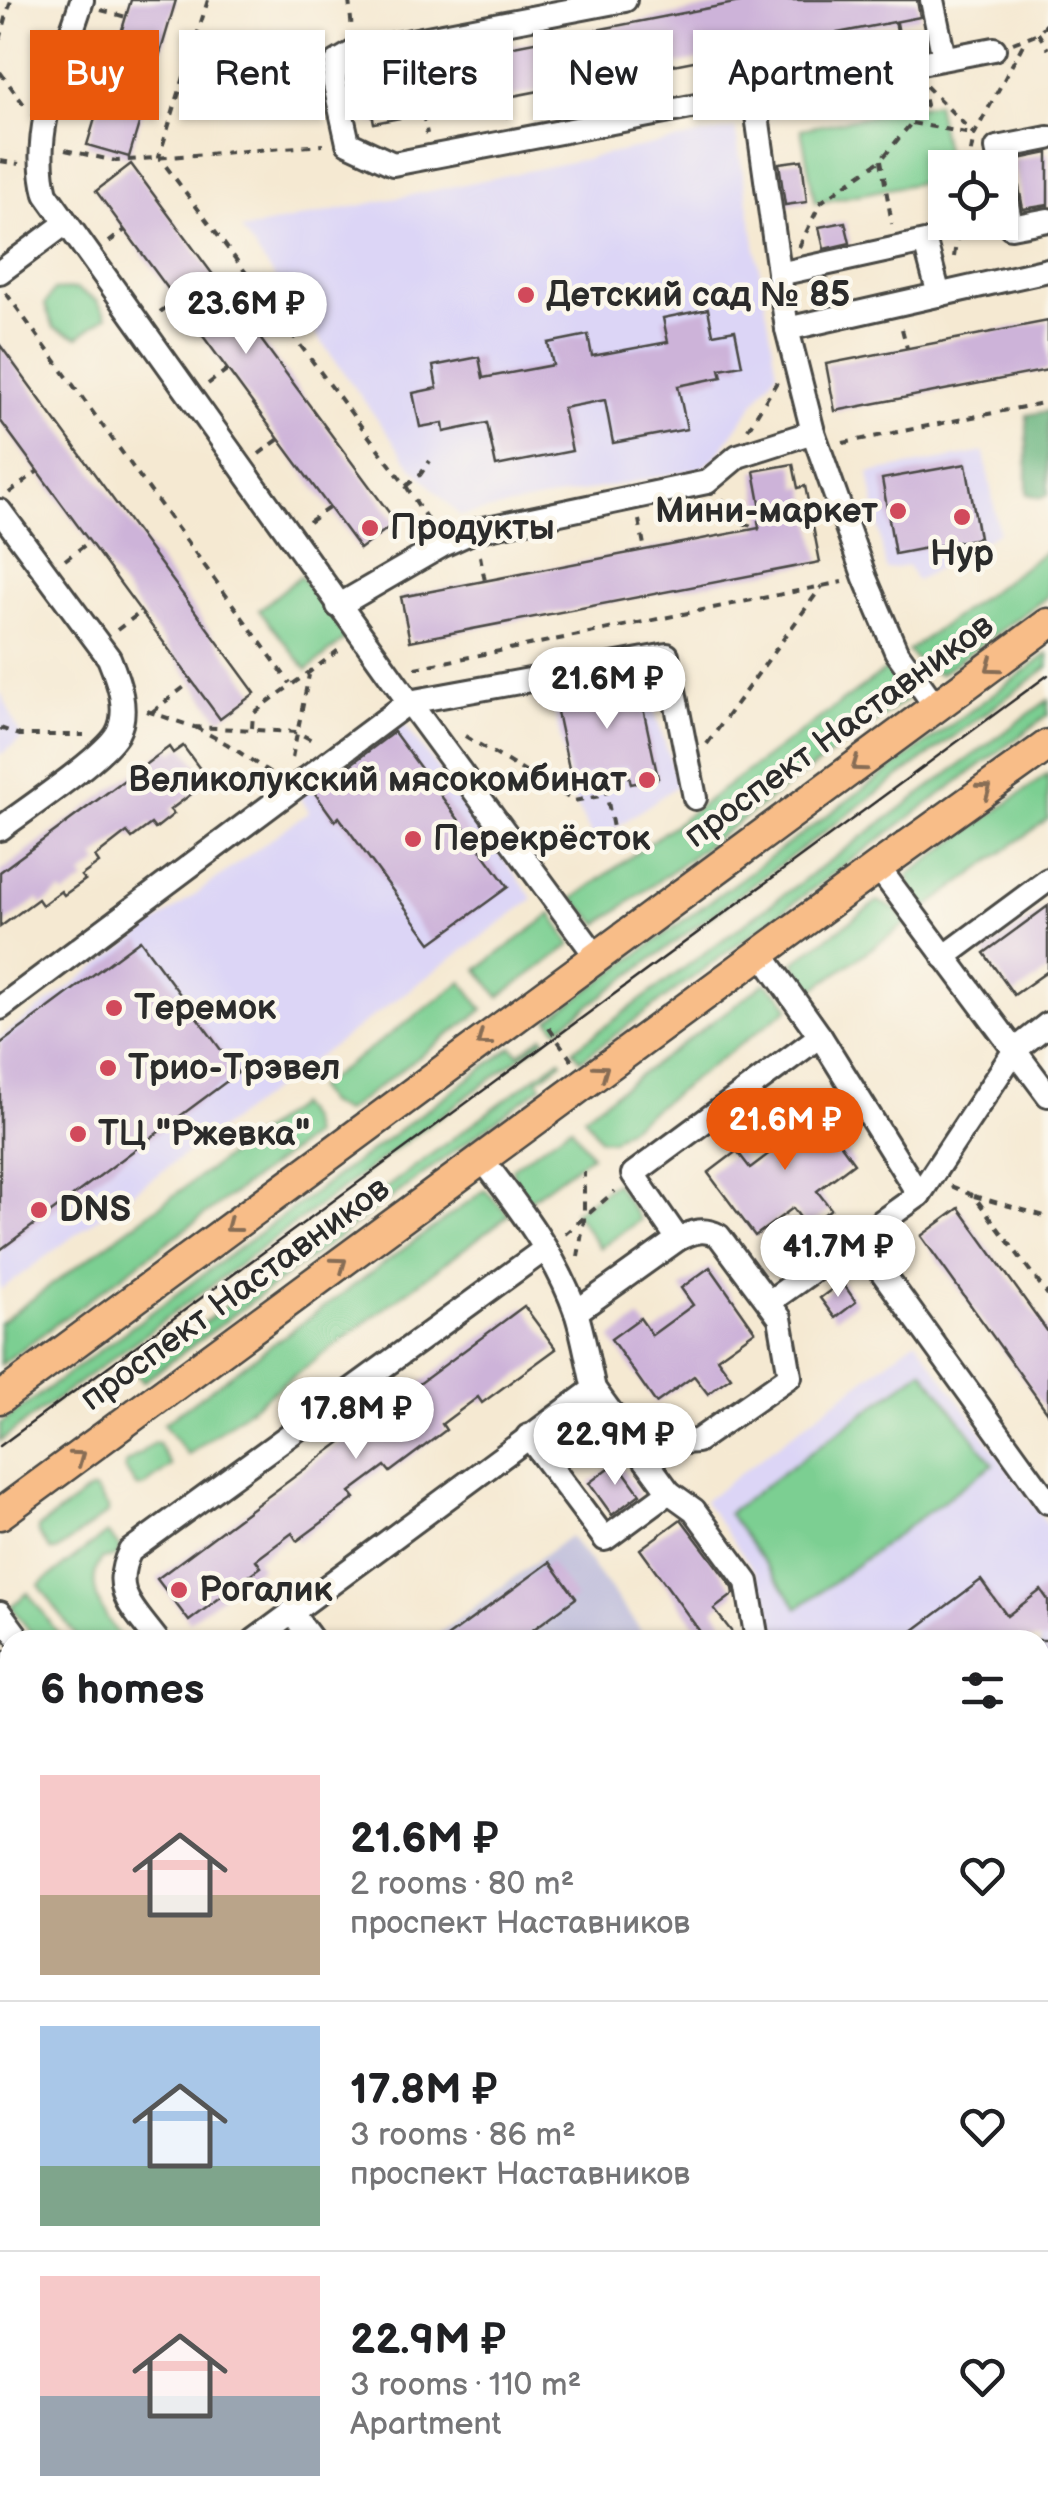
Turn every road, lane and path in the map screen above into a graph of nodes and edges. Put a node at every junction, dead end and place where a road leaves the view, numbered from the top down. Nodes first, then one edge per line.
1 (11, 0) edge
2 (82, 0) edge
3 (208, 0) edge
4 (349, 0) edge
5 (625, 0) edge
6 (932, 0) edge
7 (1048, 25) edge
8 (73, 30) edge
9 (352, 30) edge
10 (469, 30) edge
11 (1038, 33) junction
12 (0, 37) edge
13 (1026, 39) junction
14 (994, 49) joint
15 (1048, 49) edge
16 (345, 57) edge
17 (944, 58) junction
18 (929, 61) edge
19 (0, 72) edge
20 (929, 88) edge
21 (693, 106) edge
22 (45, 120) edge
23 (758, 120) edge
24 (914, 120) edge
25 (912, 123) junction
26 (42, 128) junction
27 (974, 135) junction
28 (1048, 138) edge
29 (348, 143) junction
30 (997, 148) junction
31 (971, 150) edge
32 (159, 158) junction
33 (881, 160) junction
34 (1048, 220) edge
35 (66, 224) junction
36 (896, 249) junction
37 (1048, 270) edge
38 (0, 272) edge
39 (779, 274) junction
40 (0, 285) edge
41 (939, 295) junction
42 (788, 329) junction
43 (793, 356) junction
44 (1048, 402) edge
45 (816, 440) junction
46 (738, 456) junction
47 (430, 461) dead end
48 (38, 472) dead end
49 (706, 482) junction
50 (406, 486) junction
51 (634, 497) junction
52 (0, 500) edge
53 (0, 511) edge
54 (760, 529) dead end
55 (90, 542) dead end
56 (443, 545) junction
57 (646, 550) dead end
58 (47, 574) junction
59 (865, 578) junction
60 (822, 586) junction
61 (338, 606) junction
62 (141, 612) dead end
63 (1048, 624) edge
64 (359, 634) junction
65 (99, 644) junction
66 (309, 674) junction
67 (192, 682) dead end
68 (395, 682) junction
69 (290, 684) junction
70 (409, 702) junction
71 (936, 707) junction
72 (122, 709) junction
73 (152, 712) junction
74 (194, 727) junction
75 (0, 728) edge
76 (252, 728) junction
77 (298, 732) junction
78 (458, 732) dead end
79 (118, 733) junction
80 (1048, 745) edge
81 (338, 754) junction
82 (689, 769) junction
83 (602, 771) dead end
84 (289, 787) junction
85 (606, 795) junction
86 (695, 798) dead end
87 (0, 829) edge
88 (618, 854) dead end
89 (878, 867) junction
90 (1048, 880) edge
91 (760, 953) junction
92 (596, 956) junction
93 (944, 957) junction
94 (0, 1008) edge
95 (1048, 1024) edge
96 (548, 1026) dead end
97 (820, 1036) junction
98 (1014, 1050) junction
99 (572, 1060) dead end
100 (1048, 1095) edge
101 (482, 1159) junction
102 (584, 1172) dead end
103 (634, 1174) junction
104 (926, 1186) junction
105 (974, 1196) junction
106 (1048, 1218) edge
107 (584, 1220) junction
108 (678, 1239) junction
109 (859, 1240) junction
110 (545, 1249) junction
111 (578, 1260) dead end
112 (1048, 1295) edge
113 (770, 1302) junction
114 (576, 1312) junction
115 (594, 1388) junction
116 (0, 1398) edge
117 (528, 1436) junction
118 (646, 1461) junction
119 (669, 1492) junction
120 (1048, 1502) edge
121 (0, 1514) edge
122 (292, 1612) junction
123 (150, 1630) edge
124 (268, 1630) edge
125 (305, 1630) edge
126 (755, 1630) edge

1 - 12 path
2 - 8 street
3 - 32 path
4 - 9 path
5 - 10 street
6 - 17 street
7 - 11 path
11 - 13 path
11 - 15 path
13 - 14 path
13 - 27 path
14 - 17 street
16 - 29 street
17 - 18 street
19 - 26 path
20 - 27 path
21 - 29 street
22 - 26 street
23 - 39 street
24 - 25 path
25 - 27 path
25 - 33 path
26 - 32 path
26 - 35 street
27 - 30 path
27 - 31 path
28 - 30 street
29 - 32 path
30 - 34 street
32 - 50 path
33 - 36 path
33 - 39 path
35 - 38 street
35 - 61 street
36 - 39 street
36 - 41 street
37 - 41 street
39 - 42 street
40 - 69 path
41 - 42 street
42 - 43 street
43 - 45 street
43 - 46 path
44 - 45 path
45 - 46 street
45 - 59 street
46 - 49 street
47 - 50 path
48 - 52 path
49 - 51 street
49 - 54 path
50 - 56 path
51 - 56 street
51 - 57 path
53 - 58 street
55 - 58 path
56 - 61 street
58 - 65 street
59 - 60 path
59 - 71 street
60 - 68 path
60 - 82 path
61 - 64 street
62 - 65 path
63 -> 71 main road, проспект Наставников
64 - 66 path
64 - 68 street
65 - 72 street
66 - 69 path
66 - 77 path
67 - 73 path
68 - 70 street
69 - 76 path
70 - 81 street
70 - 82 street
70 - 92 street
71 -> 92 main road, проспект Наставников
72 - 73 path
72 - 79 street
73 - 74 path
74 - 76 path
74 - 84 path
75 - 79 path
76 - 77 path
77 - 81 path
77 - 84 path
78 - 85 path
79 - 87 street
89 -> 80 main road, проспект Наставников
81 - 84 street
82 - 86 street
83 - 85 path
84 - 94 street
85 - 88 path
89 - 91 main road, проспект Наставников
89 - 93 street
90 - 93 street
91 - 97 street
101 -> 91 main road, проспект Наставников
92 -> 116 main road, проспект Наставников
93 - 98 street
95 - 98 street
96 - 99 path
97 - 103 street
97 - 104 street
98 - 100 street
98 - 104 street
101 - 110 street
121 -> 101 main road, проспект Наставников
102 - 107 path
103 - 107 path
103 - 108 street
104 - 105 path
104 - 109 street
105 - 106 path
105 - 112 path
107 - 110 path
107 - 111 path
108 - 113 street
108 - 114 street
109 - 113 street
109 - 120 street
110 - 114 street
110 - 123 street
113 - 118 street
114 - 115 street
115 - 117 street
115 - 118 street
117 - 119 street
117 - 122 street
118 - 119 street
119 - 126 street
122 - 124 street
122 - 125 street

